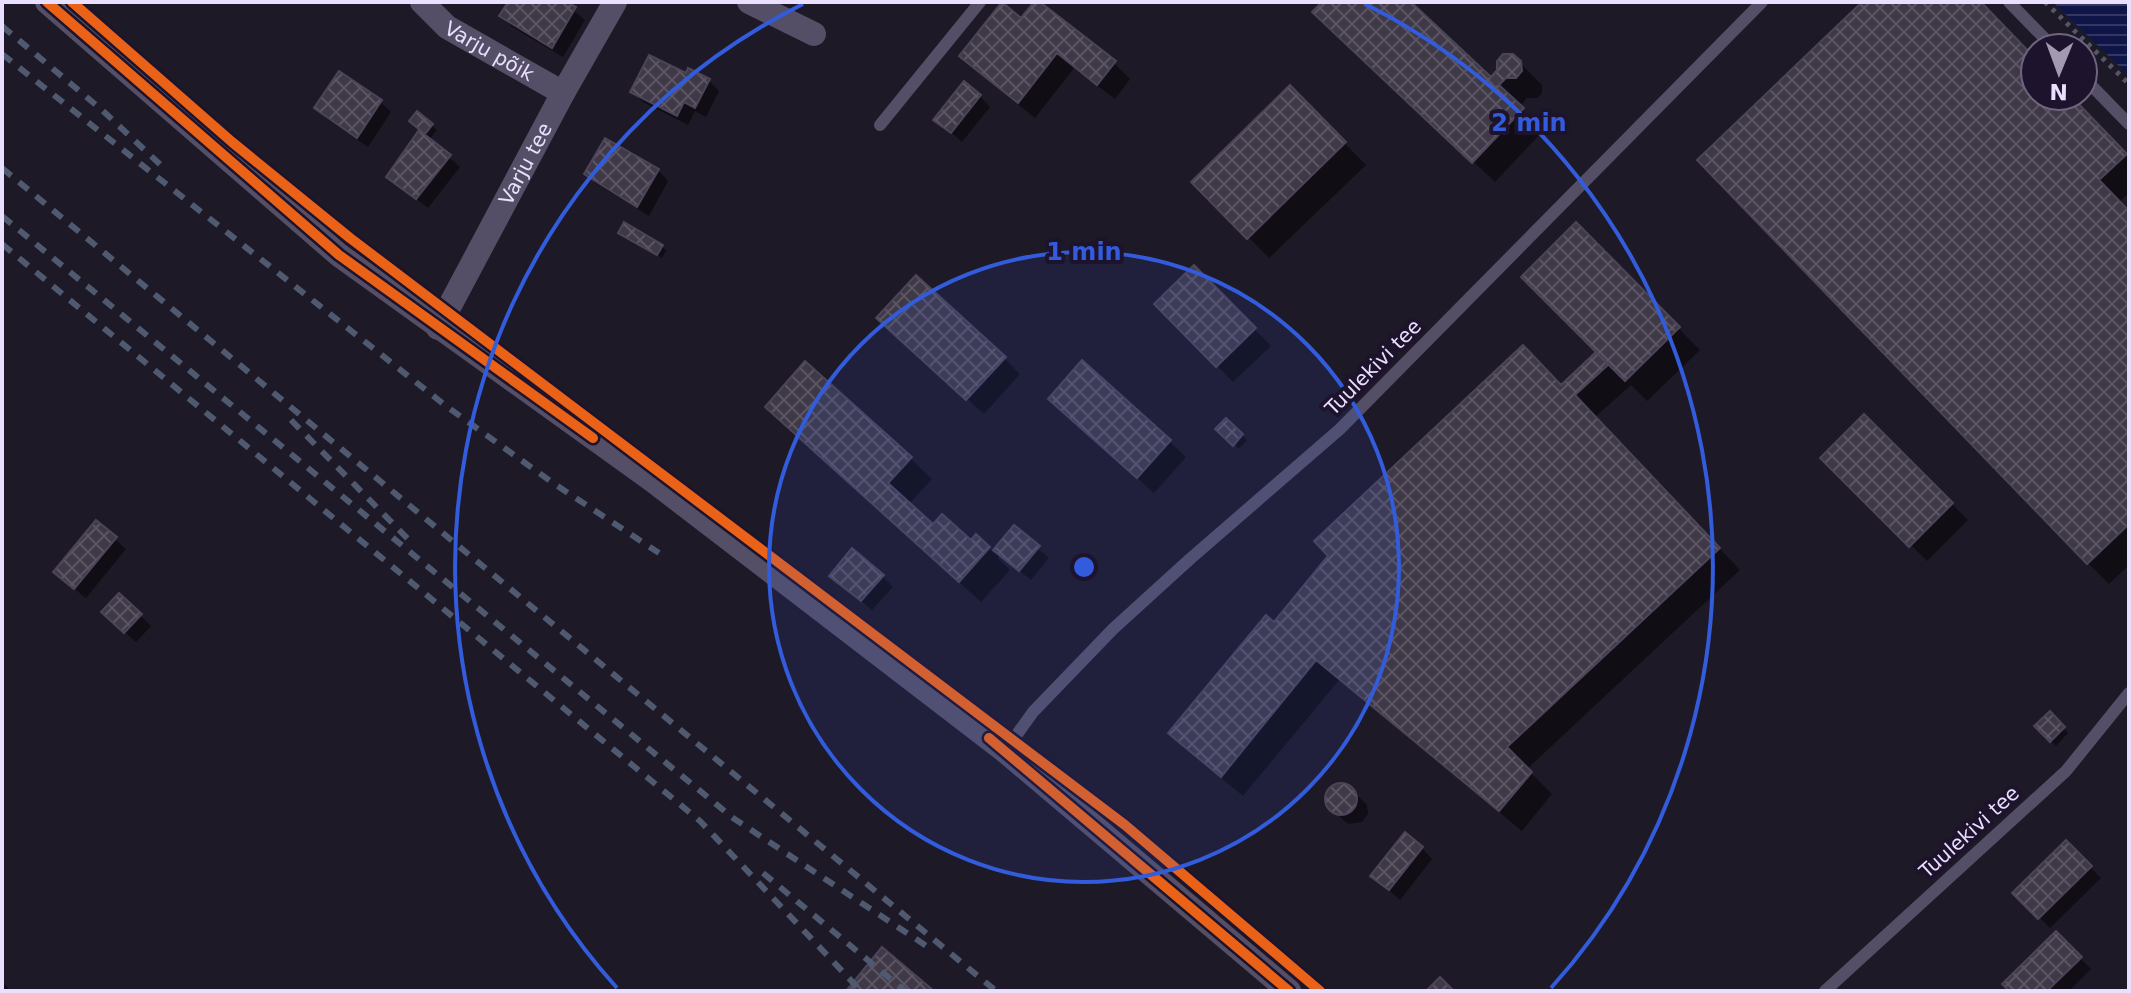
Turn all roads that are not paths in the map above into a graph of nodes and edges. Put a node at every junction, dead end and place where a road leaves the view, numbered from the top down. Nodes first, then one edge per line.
1 (47, 2) edge
2 (422, 2) edge
3 (615, 2) edge
4 (749, 2) edge
5 (980, 2) edge
6 (1762, 2) edge
7 (2009, 2) edge
8 (2038, 32) edge
9 (814, 34) dead end
10 (563, 93) junction
11 (2099, 93) edge
12 (2129, 124) edge
13 (880, 125) dead end
14 (438, 328) junction
15 (2129, 693) edge
16 (1005, 751) junction
17 (1289, 991) edge
18 (1825, 991) edge

1 - 14 street
2 - 10 street, Varju põik
3 - 10 street, Varju tee
4 - 9 street
5 - 13 lane
6 - 16 lane, Tuulekivi tee
7 - 8 lane
10 - 14 street, Varju tee
11 - 12 lane
14 - 16 street
15 - 18 lane, Tuulekivi tee
16 - 17 street

